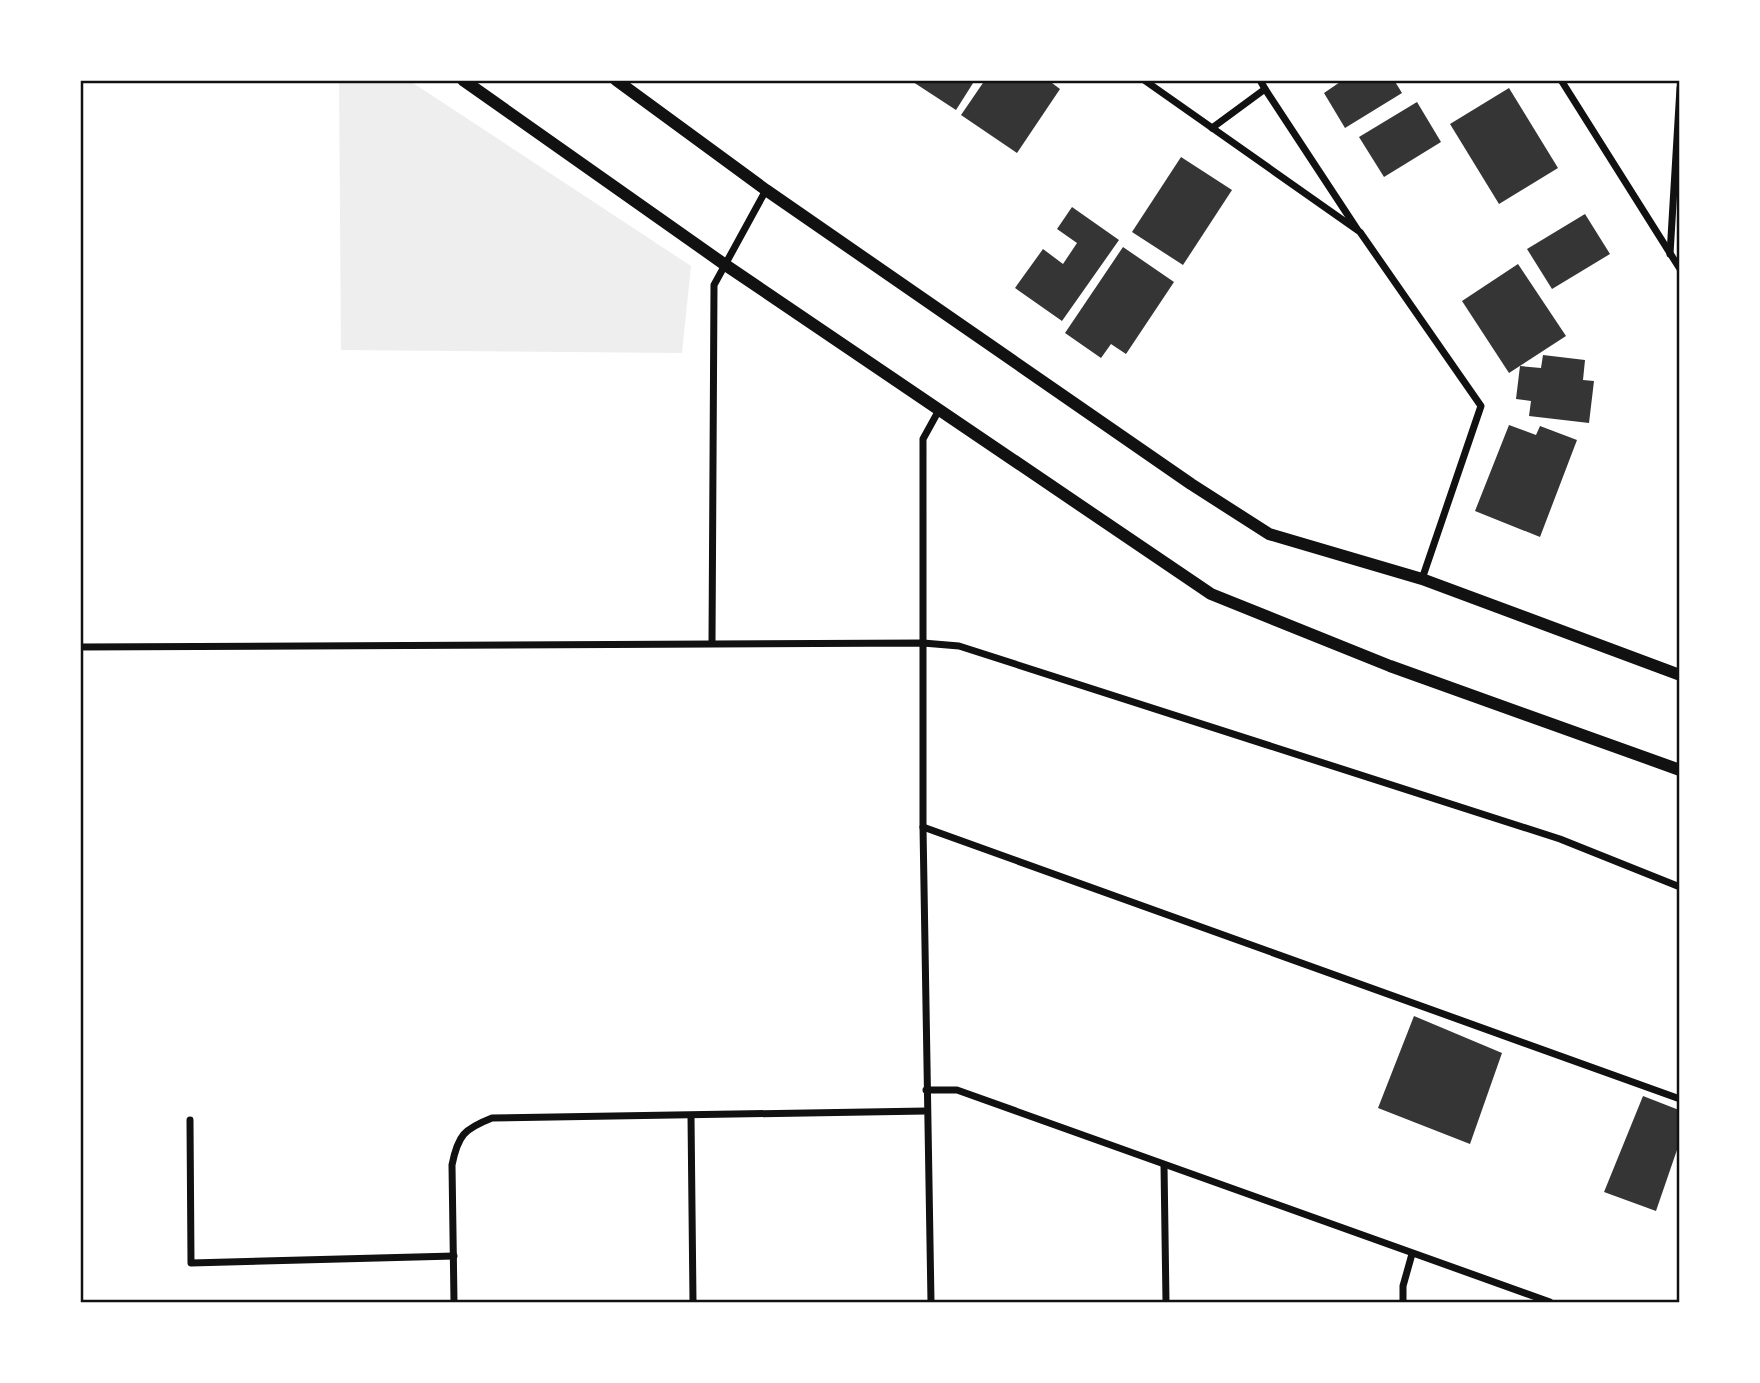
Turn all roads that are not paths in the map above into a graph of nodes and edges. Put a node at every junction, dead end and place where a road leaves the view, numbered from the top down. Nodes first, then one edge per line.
1 (463, 80) edge
2 (616, 80) edge
3 (1144, 80) edge
4 (1260, 80) edge
5 (1561, 80) edge
6 (1679, 88) edge
7 (1265, 89) junction
8 (1212, 128) junction
9 (766, 190) junction
10 (1360, 232) junction
11 (1670, 254) junction
12 (724, 264) junction
13 (1679, 269) edge
14 (939, 410) junction
15 (1422, 579) junction
16 (712, 643) junction
17 (923, 643) junction
18 (80, 647) edge
19 (1679, 676) edge
20 (1679, 770) edge
21 (923, 827) junction
22 (1679, 887) edge
23 (926, 1090) junction
24 (1679, 1099) edge
25 (926, 1111) junction
26 (691, 1116) junction
27 (190, 1120) dead end
28 (1164, 1165) junction
29 (1412, 1254) junction
30 (454, 1256) junction
31 (454, 1303) edge
32 (693, 1303) edge
33 (930, 1303) edge
34 (1166, 1303) edge
35 (1404, 1303) edge
36 (1550, 1303) edge

1 - 12 street
2 - 9 street
3 - 8 street
4 - 7 street
5 - 11 street
6 - 11 street
7 - 8 street
7 - 10 street
8 - 10 street
9 - 12 street
9 - 15 street
10 - 15 street
11 - 13 street
12 - 14 street
12 - 16 street
14 - 17 street
14 - 20 street
15 - 19 street
16 - 17 street
16 - 18 street
17 - 21 street
17 - 22 street
21 - 23 street
21 - 24 street
23 - 25 street
23 - 28 street
25 - 26 street
25 - 33 street
26 - 30 street
26 - 32 street
27 - 30 street
28 - 29 street
28 - 34 street
29 - 35 street
29 - 36 street
30 - 31 street

